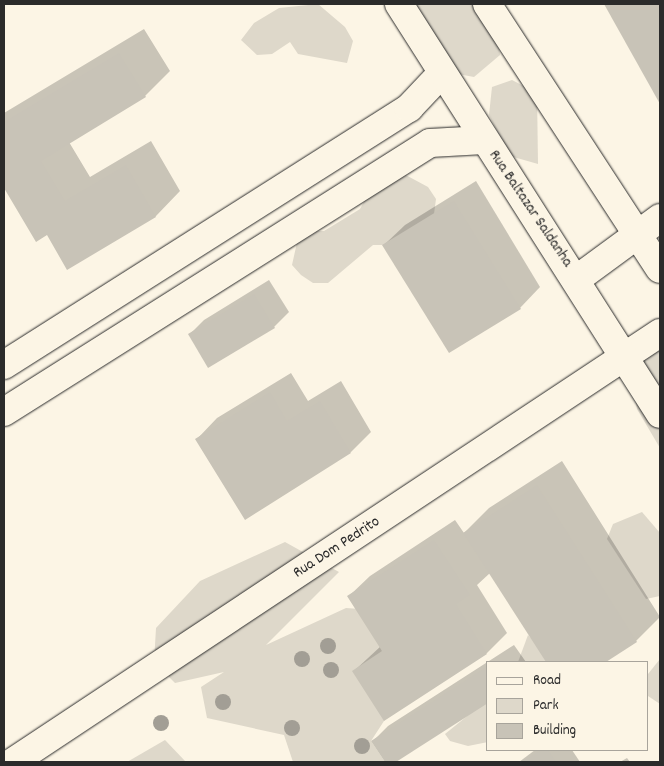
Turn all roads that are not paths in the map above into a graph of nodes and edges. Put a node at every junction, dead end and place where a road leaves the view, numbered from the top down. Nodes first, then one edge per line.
1 (398, 4) edge
2 (487, 4) edge
3 (441, 74) junction
4 (484, 140) junction
5 (660, 218) edge
6 (636, 234) junction
7 (660, 269) edge
8 (577, 279) junction
9 (660, 333) edge
10 (624, 358) junction
11 (7, 363) edge
12 (31, 395) junction
13 (4, 412) edge
14 (660, 414) edge
15 (13, 762) edge

1 - 3 street, Rua Baltazar Saldanha
2 - 6 street
3 - 4 street, Rua Baltazar Saldanha
3 - 11 street
4 - 8 street, Rua Baltazar Saldanha
4 - 12 street
5 - 6 street
6 - 7 street
6 - 8 street
8 - 10 street, Rua Baltazar Saldanha
9 - 10 street, Rua Dom Pedrito
10 - 14 street, Rua Baltazar Saldanha
10 - 15 street, Rua Dom Pedrito
11 - 12 street
12 - 13 street

